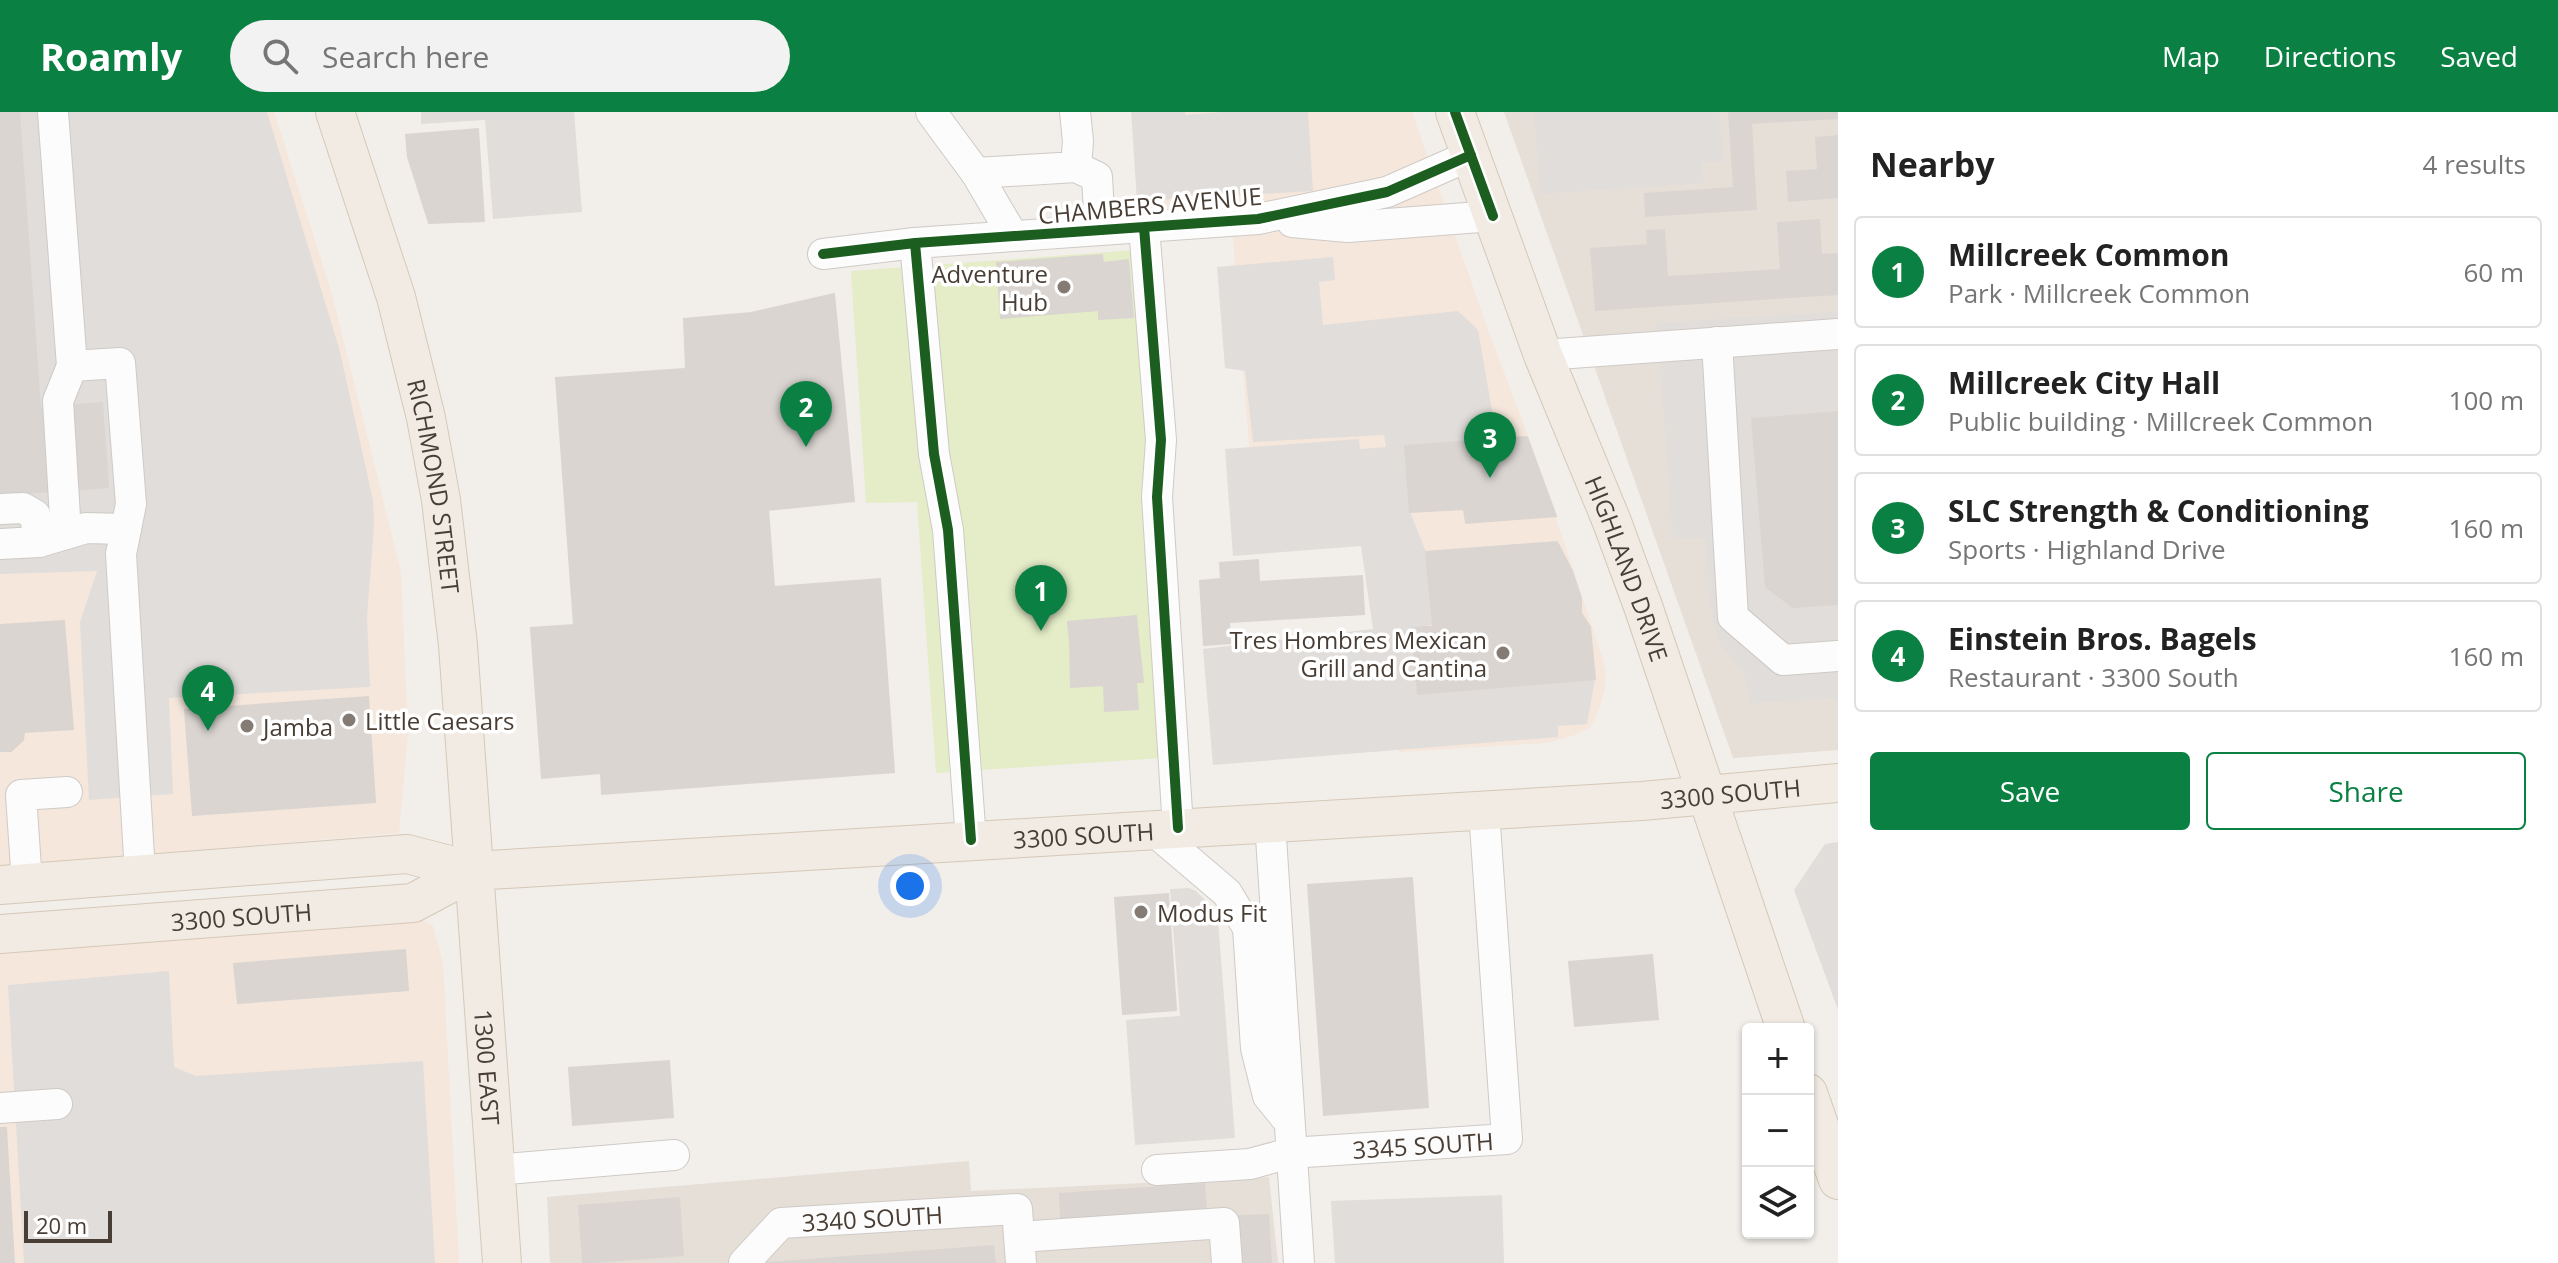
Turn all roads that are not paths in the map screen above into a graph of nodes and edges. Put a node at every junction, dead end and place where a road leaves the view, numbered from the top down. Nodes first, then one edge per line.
1 (53, 112) edge
2 (335, 112) edge
3 (931, 112) edge
4 (1075, 112) edge
5 (1455, 112) edge
6 (1471, 155) junction
7 (1076, 167) junction
8 (976, 173) junction
9 (1493, 216) junction
10 (1258, 219) junction
11 (1144, 227) junction
12 (1100, 230) junction
13 (1013, 236) junction
14 (915, 243) junction
15 (823, 254) dead end
16 (1838, 334) edge
17 (1717, 342) junction
18 (1543, 355) junction
19 (72, 366) junction
20 (0, 509) edge
21 (0, 524) edge
22 (126, 529) junction
23 (57, 534) junction
24 (0, 544) edge
25 (1838, 656) edge
26 (1838, 783) edge
27 (11, 788) edge
28 (67, 792) dead end
29 (1706, 795) junction
30 (1484, 811) junction
31 (1270, 822) junction
32 (1166, 829) junction
33 (971, 840) junction
34 (473, 871) junction
35 (140, 874) junction
36 (14, 884) edge
37 (0, 934) edge
38 (1784, 1023) edge
39 (1809, 1095) edge
40 (57, 1104) dead end
41 (0, 1108) edge
42 (1289, 1122) junction
43 (1290, 1153) junction
44 (674, 1155) dead end
45 (495, 1170) junction
46 (1157, 1170) dead end
47 (1838, 1180) edge
48 (1019, 1236) edge
49 (502, 1263) edge
50 (744, 1263) edge
51 (1227, 1263) edge
52 (1299, 1263) edge

1 - 19 street
2 - 34 main road, RICHMOND STREET
3 - 8 street
4 - 7 street
5 - 6 main road, HIGHLAND DRIVE
6 - 9 main road, HIGHLAND DRIVE
6 - 10 street, CHAMBERS AVENUE
7 - 8 street
7 - 12 street
8 - 13 street
9 - 10 street, CHAMBERS AVENUE
9 - 18 main road, HIGHLAND DRIVE
10 - 11 street, CHAMBERS AVENUE
11 - 12 street, CHAMBERS AVENUE
11 - 32 street
12 - 13 street, CHAMBERS AVENUE
13 - 14 street, CHAMBERS AVENUE
14 - 15 street, CHAMBERS AVENUE
14 - 33 street
16 - 17 street
17 - 18 street
17 - 25 street
18 - 29 main road, HIGHLAND DRIVE
19 - 22 street
19 - 23 street
20 - 23 street
21 - 23 street
22 - 23 street
22 - 35 street
23 - 24 street
26 - 29 main road, 3300 SOUTH
27 - 28 street
27 - 36 street
29 - 30 main road, 3300 SOUTH
29 - 38 main road, HIGHLAND DRIVE
30 - 31 main road, 3300 SOUTH
30 - 43 street, 3345 SOUTH
31 - 32 main road, 3300 SOUTH
31 - 42 street
32 - 33 main road, 3300 SOUTH
32 - 42 street
33 - 34 main road, 3300 SOUTH
34 - 35 main road, 3300 SOUTH
34 - 37 main road, 3300 SOUTH
34 - 45 main road, 1300 EAST
35 - 36 main road, 3300 SOUTH
39 - 47 main road
40 - 41 street
42 - 43 street
43 - 46 street, 3345 SOUTH
43 - 52 street
44 - 45 street
45 - 49 main road, 1300 EAST
48 - 50 street, 3340 SOUTH
48 - 51 street, 3340 SOUTH

